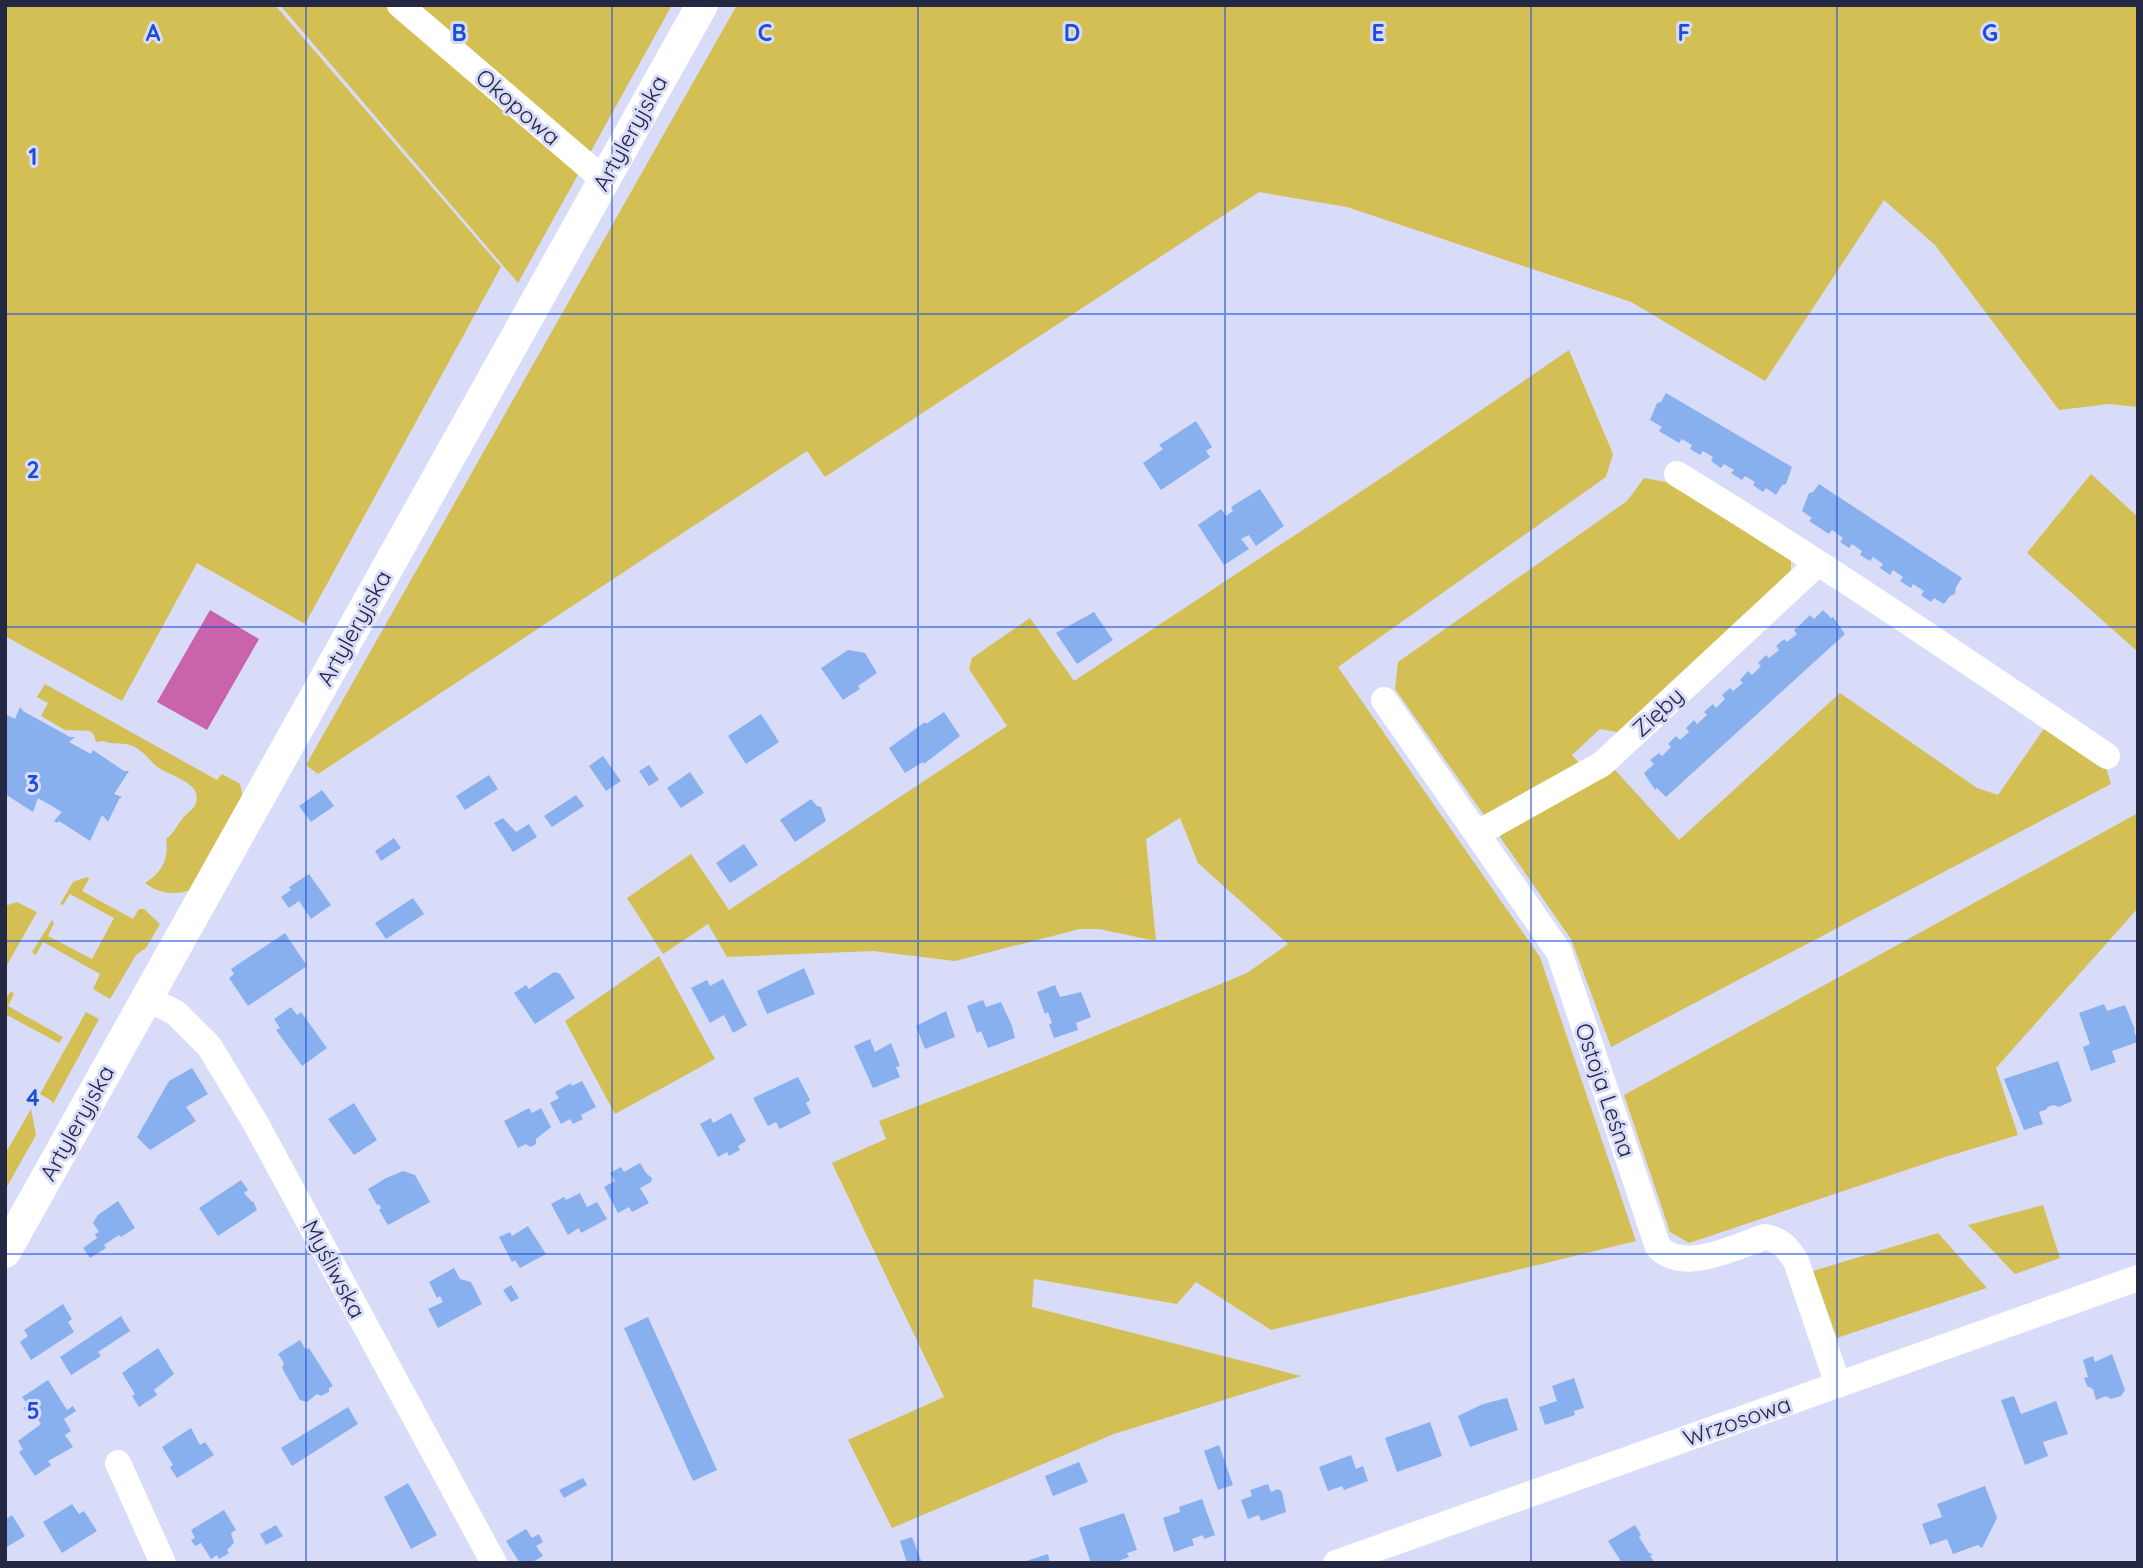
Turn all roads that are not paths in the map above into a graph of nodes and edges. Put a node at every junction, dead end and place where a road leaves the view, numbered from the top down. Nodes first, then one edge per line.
1 (400, 5) edge
2 (702, 5) edge
3 (604, 180) junction
4 (1676, 474) dead end
5 (1818, 564) junction
6 (1384, 700) dead end
7 (2107, 756) dead end
8 (1478, 834) junction
9 (147, 998) junction
10 (5, 1252) edge
11 (2138, 1278) edge
12 (1838, 1385) junction
13 (118, 1463) dead end
14 (163, 1563) edge
15 (494, 1563) edge
16 (1336, 1563) edge

1 - 3 street, Okopowa
2 - 3 street, Artyleryjska
3 - 9 street, Artyleryjska
4 - 5 street
5 - 7 street
5 - 8 street, Zięby
6 - 8 street, Ostoja Leśna
8 - 12 street, Ostoja Leśna
9 - 10 street, Artyleryjska
9 - 15 street, Myśliwska
11 - 12 street, Wrzosowa
12 - 16 street, Wrzosowa
13 - 14 street

